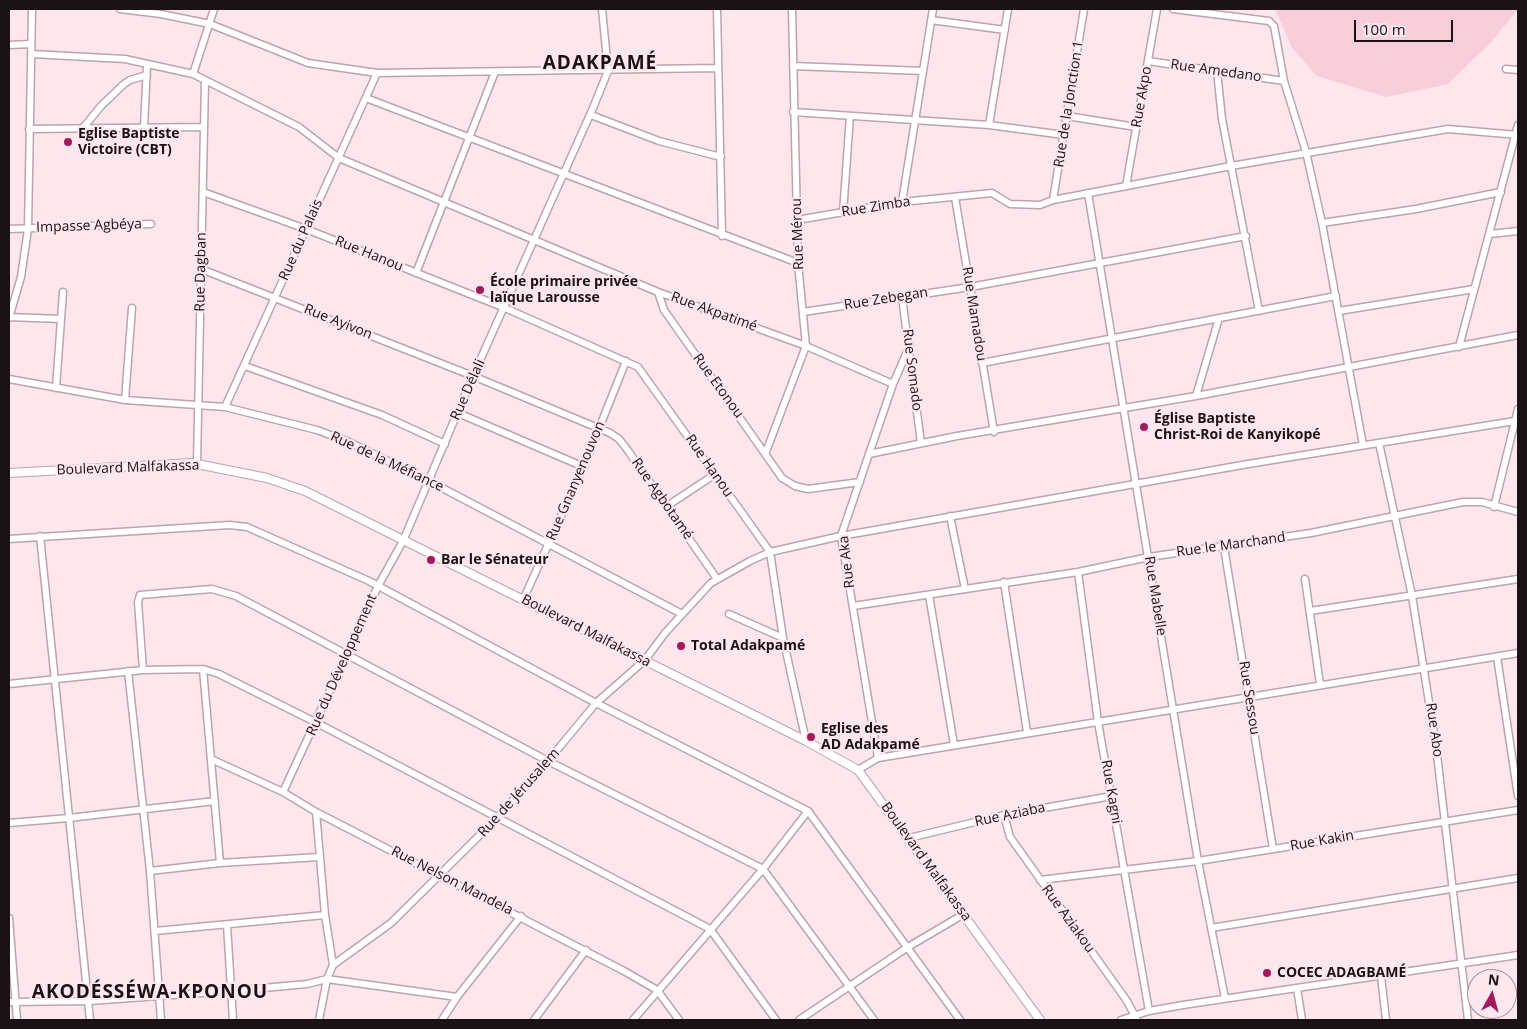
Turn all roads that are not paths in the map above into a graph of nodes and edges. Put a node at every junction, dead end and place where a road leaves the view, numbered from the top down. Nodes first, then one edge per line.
1 (32, 9) edge
2 (120, 9) edge
3 (214, 9) edge
4 (602, 9) edge
5 (717, 9) edge
6 (792, 9) edge
7 (933, 9) edge
8 (1008, 9) edge
9 (1084, 9) edge
10 (1157, 9) edge
11 (1173, 9) edge
12 (931, 20) junction
13 (210, 24) junction
14 (1005, 30) junction
15 (31, 44) junction
16 (9, 45) edge
17 (31, 54) junction
18 (1148, 61) junction
19 (147, 65) junction
20 (793, 66) junction
21 (718, 68) junction
22 (1506, 69) dead end
23 (1518, 70) edge
24 (608, 71) junction
25 (923, 71) junction
26 (1217, 71) junction
27 (495, 72) junction
28 (377, 73) junction
29 (193, 74) junction
30 (147, 75) junction
31 (205, 81) junction
32 (1284, 81) junction
33 (366, 98) junction
34 (793, 112) junction
35 (590, 115) junction
36 (850, 116) junction
37 (1067, 116) junction
38 (915, 120) junction
39 (989, 125) junction
40 (1518, 125) edge
41 (204, 127) junction
42 (1136, 127) junction
43 (83, 128) junction
44 (144, 128) junction
45 (30, 129) junction
46 (1064, 135) junction
47 (1517, 135) edge
48 (470, 138) junction
49 (1306, 152) junction
50 (721, 157) junction
51 (339, 158) junction
52 (1231, 166) junction
53 (565, 174) junction
54 (1126, 186) junction
55 (203, 192) junction
56 (1501, 192) junction
57 (1088, 193) junction
58 (955, 197) junction
59 (1053, 200) junction
60 (444, 202) junction
61 (902, 202) junction
62 (843, 213) junction
63 (797, 220) junction
64 (1322, 223) junction
65 (151, 224) dead end
66 (28, 228) junction
67 (9, 229) edge
68 (306, 229) junction
69 (1518, 231) edge
70 (1490, 234) junction
71 (722, 236) junction
72 (1246, 236) junction
73 (535, 241) junction
74 (798, 263) junction
75 (1100, 264) junction
76 (201, 269) junction
77 (416, 273) junction
78 (970, 287) junction
79 (1474, 289) junction
80 (64, 292) dead end
81 (658, 292) junction
82 (1336, 296) junction
83 (276, 297) junction
84 (902, 297) junction
85 (132, 308) dead end
86 (505, 308) junction
87 (1259, 311) junction
88 (1339, 311) junction
89 (803, 312) junction
90 (9, 317) edge
91 (1219, 318) junction
92 (60, 319) junction
93 (1518, 336) edge
94 (1112, 337) junction
95 (910, 345) junction
96 (806, 346) junction
97 (1459, 347) junction
98 (626, 360) junction
99 (982, 363) junction
100 (244, 366) junction
101 (1348, 367) junction
102 (474, 376) junction
103 (9, 379) edge
104 (893, 384) junction
105 (56, 388) junction
106 (1196, 396) junction
107 (125, 400) junction
108 (198, 407) junction
109 (226, 408) junction
110 (1124, 409) junction
111 (1518, 409) edge
112 (458, 413) junction
113 (1515, 421) junction
114 (599, 428) junction
115 (994, 432) junction
116 (921, 443) junction
117 (1379, 443) junction
118 (445, 444) junction
119 (1363, 445) junction
120 (766, 452) junction
121 (869, 454) junction
122 (197, 463) junction
123 (584, 467) junction
124 (9, 473) edge
125 (714, 475) junction
126 (429, 481) junction
127 (860, 482) junction
128 (1136, 484) junction
129 (667, 506) junction
130 (1494, 507) junction
131 (1518, 512) edge
132 (950, 516) junction
133 (1396, 517) junction
134 (40, 536) junction
135 (841, 536) junction
136 (9, 539) edge
137 (403, 540) junction
138 (549, 543) junction
139 (1224, 547) junction
140 (770, 552) junction
141 (1149, 557) junction
142 (1078, 572) junction
143 (717, 579) junction
144 (1305, 579) dead end
145 (1518, 579) edge
146 (1004, 582) junction
147 (378, 586) junction
148 (965, 589) junction
149 (929, 595) junction
150 (1412, 596) junction
151 (523, 600) junction
152 (853, 606) junction
153 (1310, 611) junction
154 (682, 614) junction
155 (729, 614) dead end
156 (783, 638) junction
157 (1518, 653) edge
158 (349, 654) junction
159 (1497, 657) junction
160 (644, 660) junction
161 (1424, 668) junction
162 (203, 669) junction
163 (143, 670) junction
164 (128, 671) junction
165 (55, 680) junction
166 (9, 684) edge
167 (1320, 684) junction
168 (1248, 695) junction
169 (596, 703) junction
170 (1174, 709) junction
171 (1098, 722) junction
172 (317, 723) junction
173 (1027, 732) junction
174 (806, 741) junction
175 (954, 745) junction
176 (878, 758) junction
177 (211, 759) junction
178 (548, 761) junction
179 (858, 770) junction
180 (284, 792) junction
181 (1112, 796) junction
182 (1518, 796) edge
183 (215, 801) junction
184 (142, 809) junction
185 (808, 810) junction
186 (1518, 810) edge
187 (316, 812) junction
188 (1004, 814) junction
189 (498, 817) junction
190 (69, 818) junction
191 (1445, 820) junction
192 (9, 823) edge
193 (909, 838) junction
194 (1274, 849) junction
195 (319, 857) junction
196 (1198, 861) junction
197 (220, 863) junction
198 (763, 869) junction
199 (150, 871) junction
200 (1125, 871) junction
201 (441, 874) junction
202 (1518, 878) edge
203 (1040, 880) junction
204 (1452, 888) junction
205 (964, 914) junction
206 (325, 915) junction
207 (522, 916) junction
208 (9, 918) edge
209 (226, 925) junction
210 (1210, 928) junction
211 (710, 929) junction
212 (155, 931) junction
213 (908, 947) junction
214 (586, 950) junction
215 (1518, 955) edge
216 (1462, 964) junction
217 (332, 965) junction
218 (1381, 976) junction
219 (327, 979) junction
220 (849, 987) junction
221 (1297, 988) junction
222 (658, 990) junction
223 (230, 991) junction
224 (159, 994) junction
225 (457, 997) junction
226 (1225, 998) junction
227 (89, 1001) junction
228 (12, 1002) edge
229 (1149, 1011) junction
230 (1136, 1018) edge
231 (17, 1020) edge
232 (90, 1020) edge
233 (161, 1020) edge
234 (233, 1020) edge
235 (319, 1020) edge
236 (442, 1020) edge
237 (534, 1020) edge
238 (633, 1020) edge
239 (679, 1020) edge
240 (776, 1020) edge
241 (799, 1020) edge
242 (874, 1020) edge
243 (960, 1020) edge
244 (1040, 1020) edge
245 (1121, 1020) edge
246 (1302, 1020) edge
247 (1386, 1020) edge
248 (1468, 1020) edge

1 - 15 street
2 - 13 street
3 - 13 street
4 - 24 street
5 - 21 street
6 - 20 street, Rue Mérou
7 - 12 street
8 - 14 street
9 - 37 street, Rue de la Jonction 1
10 - 18 street, Rue Akpo
11 - 32 street
12 - 14 street
12 - 25 street
13 - 28 street
13 - 29 street
14 - 39 street
15 - 16 street
15 - 17 street
17 - 19 street, Rue Akpatimé
17 - 45 street
18 - 26 street, Rue Amedano
18 - 42 street, Rue Akpo
19 - 29 street, Rue Akpatimé
19 - 30 street
20 - 25 street
20 - 34 street, Rue Mérou
21 - 24 street
21 - 50 street
22 - 23 street
24 - 27 street
24 - 35 street, Rue Délali
25 - 38 street
26 - 32 street, Rue Amedano
26 - 52 street
27 - 28 street
27 - 48 street
28 - 33 street, Rue du Palais
29 - 31 street, Rue Akpatimé
30 - 43 street
30 - 44 street
31 - 41 street, Rue Dagban
31 - 51 street, Rue Akpatimé
32 - 49 street
33 - 48 street
33 - 51 street, Rue du Palais
34 - 36 street
34 - 63 street, Rue Mérou
35 - 50 street
35 - 53 street, Rue Délali
36 - 38 street
36 - 62 street
37 - 42 street
37 - 46 street, Rue de la Jonction 1
38 - 39 street
38 - 61 street
39 - 46 street
40 - 47 street
41 - 44 street
41 - 55 street, Rue Dagban
42 - 54 street, Rue Akpo
43 - 44 street
43 - 45 street
45 - 66 street
46 - 59 street, Rue de la Jonction 1
47 - 49 street, Rue Zimba
47 - 56 street
48 - 53 street
48 - 60 street
49 - 52 street, Rue Zimba
49 - 64 street
50 - 71 street
51 - 60 street, Rue Akpatimé
51 - 68 street, Rue du Palais
52 - 54 street, Rue Zimba
52 - 72 street
53 - 71 street
53 - 73 street, Rue Délali
54 - 57 street, Rue Zimba
55 - 68 street, Rue Hanou
55 - 76 street, Rue Dagban
56 - 64 street
56 - 70 street
57 - 59 street, Rue Zimba
57 - 75 street, Rue Mabelle
58 - 59 street, Rue Zimba
58 - 61 street, Rue Zimba
58 - 78 street, Rue Mamadou
60 - 73 street, Rue Akpatimé
60 - 77 street
61 - 62 street, Rue Zimba
62 - 63 street, Rue Zimba
63 - 74 street, Rue Mérou
64 - 82 street
65 - 66 street, Impasse Agbéya
66 - 67 street, Impasse Agbéya
66 - 90 street
68 - 77 street, Rue Hanou
68 - 83 street, Rue du Palais
69 - 70 street
70 - 79 street
71 - 74 street
72 - 75 street, Rue Zebegan
72 - 87 street
73 - 81 street, Rue Akpatimé
73 - 86 street, Rue Délali
74 - 89 street, Rue Mérou
75 - 78 street, Rue Zebegan
75 - 94 street, Rue Mabelle
76 - 83 street, Rue Ayivon
76 - 108 street, Rue Dagban
77 - 86 street, Rue Hanou
78 - 84 street, Rue Zebegan
78 - 99 street, Rue Mamadou
79 - 88 street
79 - 97 street
80 - 92 street
81 - 96 street, Rue Akpatimé
81 - 120 street, Rue Etonou
82 - 87 street
82 - 88 street
83 - 100 street, Rue du Palais
83 - 102 street, Rue Ayivon
84 - 89 street, Rue Zebegan
84 - 95 street, Rue Somado
85 - 107 street
86 - 98 street, Rue Hanou
86 - 102 street, Rue Délali
87 - 91 street
88 - 101 street
89 - 96 street, Rue Mérou
90 - 92 street
91 - 94 street
91 - 106 street
92 - 105 street
93 - 97 street
94 - 99 street
94 - 110 street, Rue Mabelle
95 - 104 street, Rue Aka
95 - 116 street, Rue Somado
96 - 104 street, Rue Akpatimé
96 - 120 street, Rue Mérou
97 - 101 street
98 - 114 street, Rue Gnanyenouvon
98 - 125 street, Rue Hanou
99 - 115 street, Rue Mamadou
100 - 109 street, Rue du Palais
100 - 118 street
101 - 106 street
101 - 119 street
102 - 112 street, Rue Délali
102 - 114 street, Rue Ayivon
103 - 105 street, Rue de la Méfiance
104 - 121 street, Rue Aka
105 - 107 street, Rue de la Méfiance
106 - 110 street
107 - 108 street, Rue de la Méfiance
108 - 109 street, Rue de la Méfiance
108 - 122 street, Rue Dagban
109 - 126 street, Rue de la Méfiance
110 - 115 street
110 - 128 street, Rue Mabelle
111 - 113 street
112 - 118 street, Rue Délali
112 - 123 street
113 - 117 street, Rue de Jérusalem
113 - 130 street
114 - 123 street, Rue Gnanyenouvon
114 - 129 street, Rue Agbotamé
115 - 116 street
116 - 121 street
117 - 119 street, Rue de Jérusalem
117 - 133 street, Rue Abo
118 - 126 street, Rue Délali
119 - 128 street, Rue de Jérusalem
120 - 127 street, Rue Etonou
121 - 127 street, Rue Aka
122 - 124 street, Boulevard Malfakassa
122 - 137 street, Boulevard Malfakassa
123 - 138 street, Rue Gnanyenouvon
125 - 129 street
125 - 140 street, Rue Hanou
126 - 137 street, Rue Délali
126 - 138 street, Rue de la Méfiance
127 - 135 street, Rue Aka
128 - 132 street, Rue de Jérusalem
128 - 141 street, Rue Mabelle
129 - 143 street, Rue Agbotamé
130 - 131 street, Rue le Marchand
130 - 133 street, Rue le Marchand
132 - 135 street, Rue de Jérusalem
132 - 148 street
133 - 139 street, Rue le Marchand
133 - 150 street, Rue Abo
134 - 136 street
134 - 147 street
134 - 165 street
135 - 140 street, Rue de Jérusalem
135 - 152 street, Rue Aka
137 - 147 street, Rue du Développement
137 - 151 street, Boulevard Malfakassa
138 - 151 street, Rue Gnanyenouvon
138 - 154 street, Rue de la Méfiance
139 - 141 street, Rue le Marchand
139 - 168 street, Rue Sessou
140 - 143 street, Rue de Jérusalem
140 - 156 street
141 - 142 street, Rue le Marchand
141 - 170 street, Rue Mabelle
142 - 146 street, Rue le Marchand
142 - 171 street, Rue Kagni
143 - 154 street, Rue de Jérusalem
144 - 153 street
145 - 150 street
146 - 148 street, Rue le Marchand
146 - 173 street
147 - 158 street, Rue du Développement
147 - 169 street
148 - 149 street, Rue le Marchand
149 - 152 street, Rue le Marchand
149 - 175 street
150 - 153 street
150 - 161 street, Rue Abo
151 - 160 street, Boulevard Malfakassa
152 - 176 street, Rue Aka
153 - 167 street
154 - 160 street, Rue de Jérusalem
155 - 156 street
156 - 174 street
157 - 159 street
158 - 163 street
158 - 172 street, Rue du Développement
158 - 178 street
159 - 161 street
159 - 182 street
160 - 169 street, Rue de Jérusalem
160 - 174 street, Boulevard Malfakassa
161 - 167 street
161 - 191 street, Rue Abo
162 - 163 street
162 - 172 street
162 - 177 street
163 - 164 street
164 - 165 street
164 - 184 street
165 - 166 street
165 - 190 street
167 - 168 street
168 - 170 street
168 - 194 street, Rue Sessou
169 - 178 street, Rue de Jérusalem
169 - 185 street
170 - 171 street
170 - 196 street, Rue Mabelle
171 - 173 street
171 - 181 street, Rue Kagni
172 - 180 street, Rue du Développement
172 - 189 street
173 - 175 street
174 - 179 street, Boulevard Malfakassa
175 - 176 street
176 - 179 street
177 - 180 street, Rue Nelson Mandela
177 - 183 street
178 - 189 street, Rue de Jérusalem
178 - 198 street
179 - 193 street, Boulevard Malfakassa
180 - 187 street, Rue Nelson Mandela
181 - 188 street, Rue Aziaba
181 - 200 street, Rue Kagni
183 - 184 street
183 - 197 street
184 - 190 street
184 - 199 street
185 - 198 street
185 - 213 street
186 - 191 street, Rue Kakin
187 - 195 street
187 - 201 street, Rue Nelson Mandela
188 - 193 street, Rue Aziaba
188 - 203 street, Rue Aziakou
189 - 201 street, Rue de Jérusalem
189 - 211 street
190 - 192 street
190 - 227 street
191 - 194 street, Rue Kakin
191 - 204 street, Rue Abo
193 - 205 street, Boulevard Malfakassa
194 - 196 street, Rue Kakin
195 - 197 street
195 - 206 street
196 - 200 street, Rue Kakin
196 - 210 street, Rue Mabelle
197 - 199 street
198 - 211 street
198 - 220 street
199 - 212 street
200 - 203 street, Rue Kakin
200 - 229 street, Rue Kagni
201 - 207 street, Rue Nelson Mandela
201 - 217 street, Rue de Jérusalem
202 - 204 street
203 - 230 street, Rue Aziakou
204 - 210 street
204 - 216 street, Rue Abo
205 - 213 street
205 - 244 street, Boulevard Malfakassa
206 - 209 street
206 - 217 street
207 - 214 street, Rue Nelson Mandela
207 - 225 street
208 - 228 street
209 - 212 street
209 - 223 street
210 - 226 street, Rue Mabelle
211 - 222 street
211 - 240 street
212 - 224 street
213 - 220 street
213 - 243 street
214 - 222 street, Rue Nelson Mandela
214 - 237 street
215 - 216 street
216 - 218 street
216 - 248 street, Rue Abo
217 - 219 street
218 - 221 street
218 - 247 street
219 - 223 street
219 - 225 street
219 - 235 street
220 - 241 street
220 - 242 street
221 - 226 street
221 - 246 street
222 - 238 street
222 - 239 street, Rue Nelson Mandela
223 - 224 street
223 - 234 street
224 - 227 street
224 - 233 street
225 - 236 street
226 - 229 street
227 - 228 street
227 - 232 street
228 - 231 street
229 - 230 street
230 - 245 street

